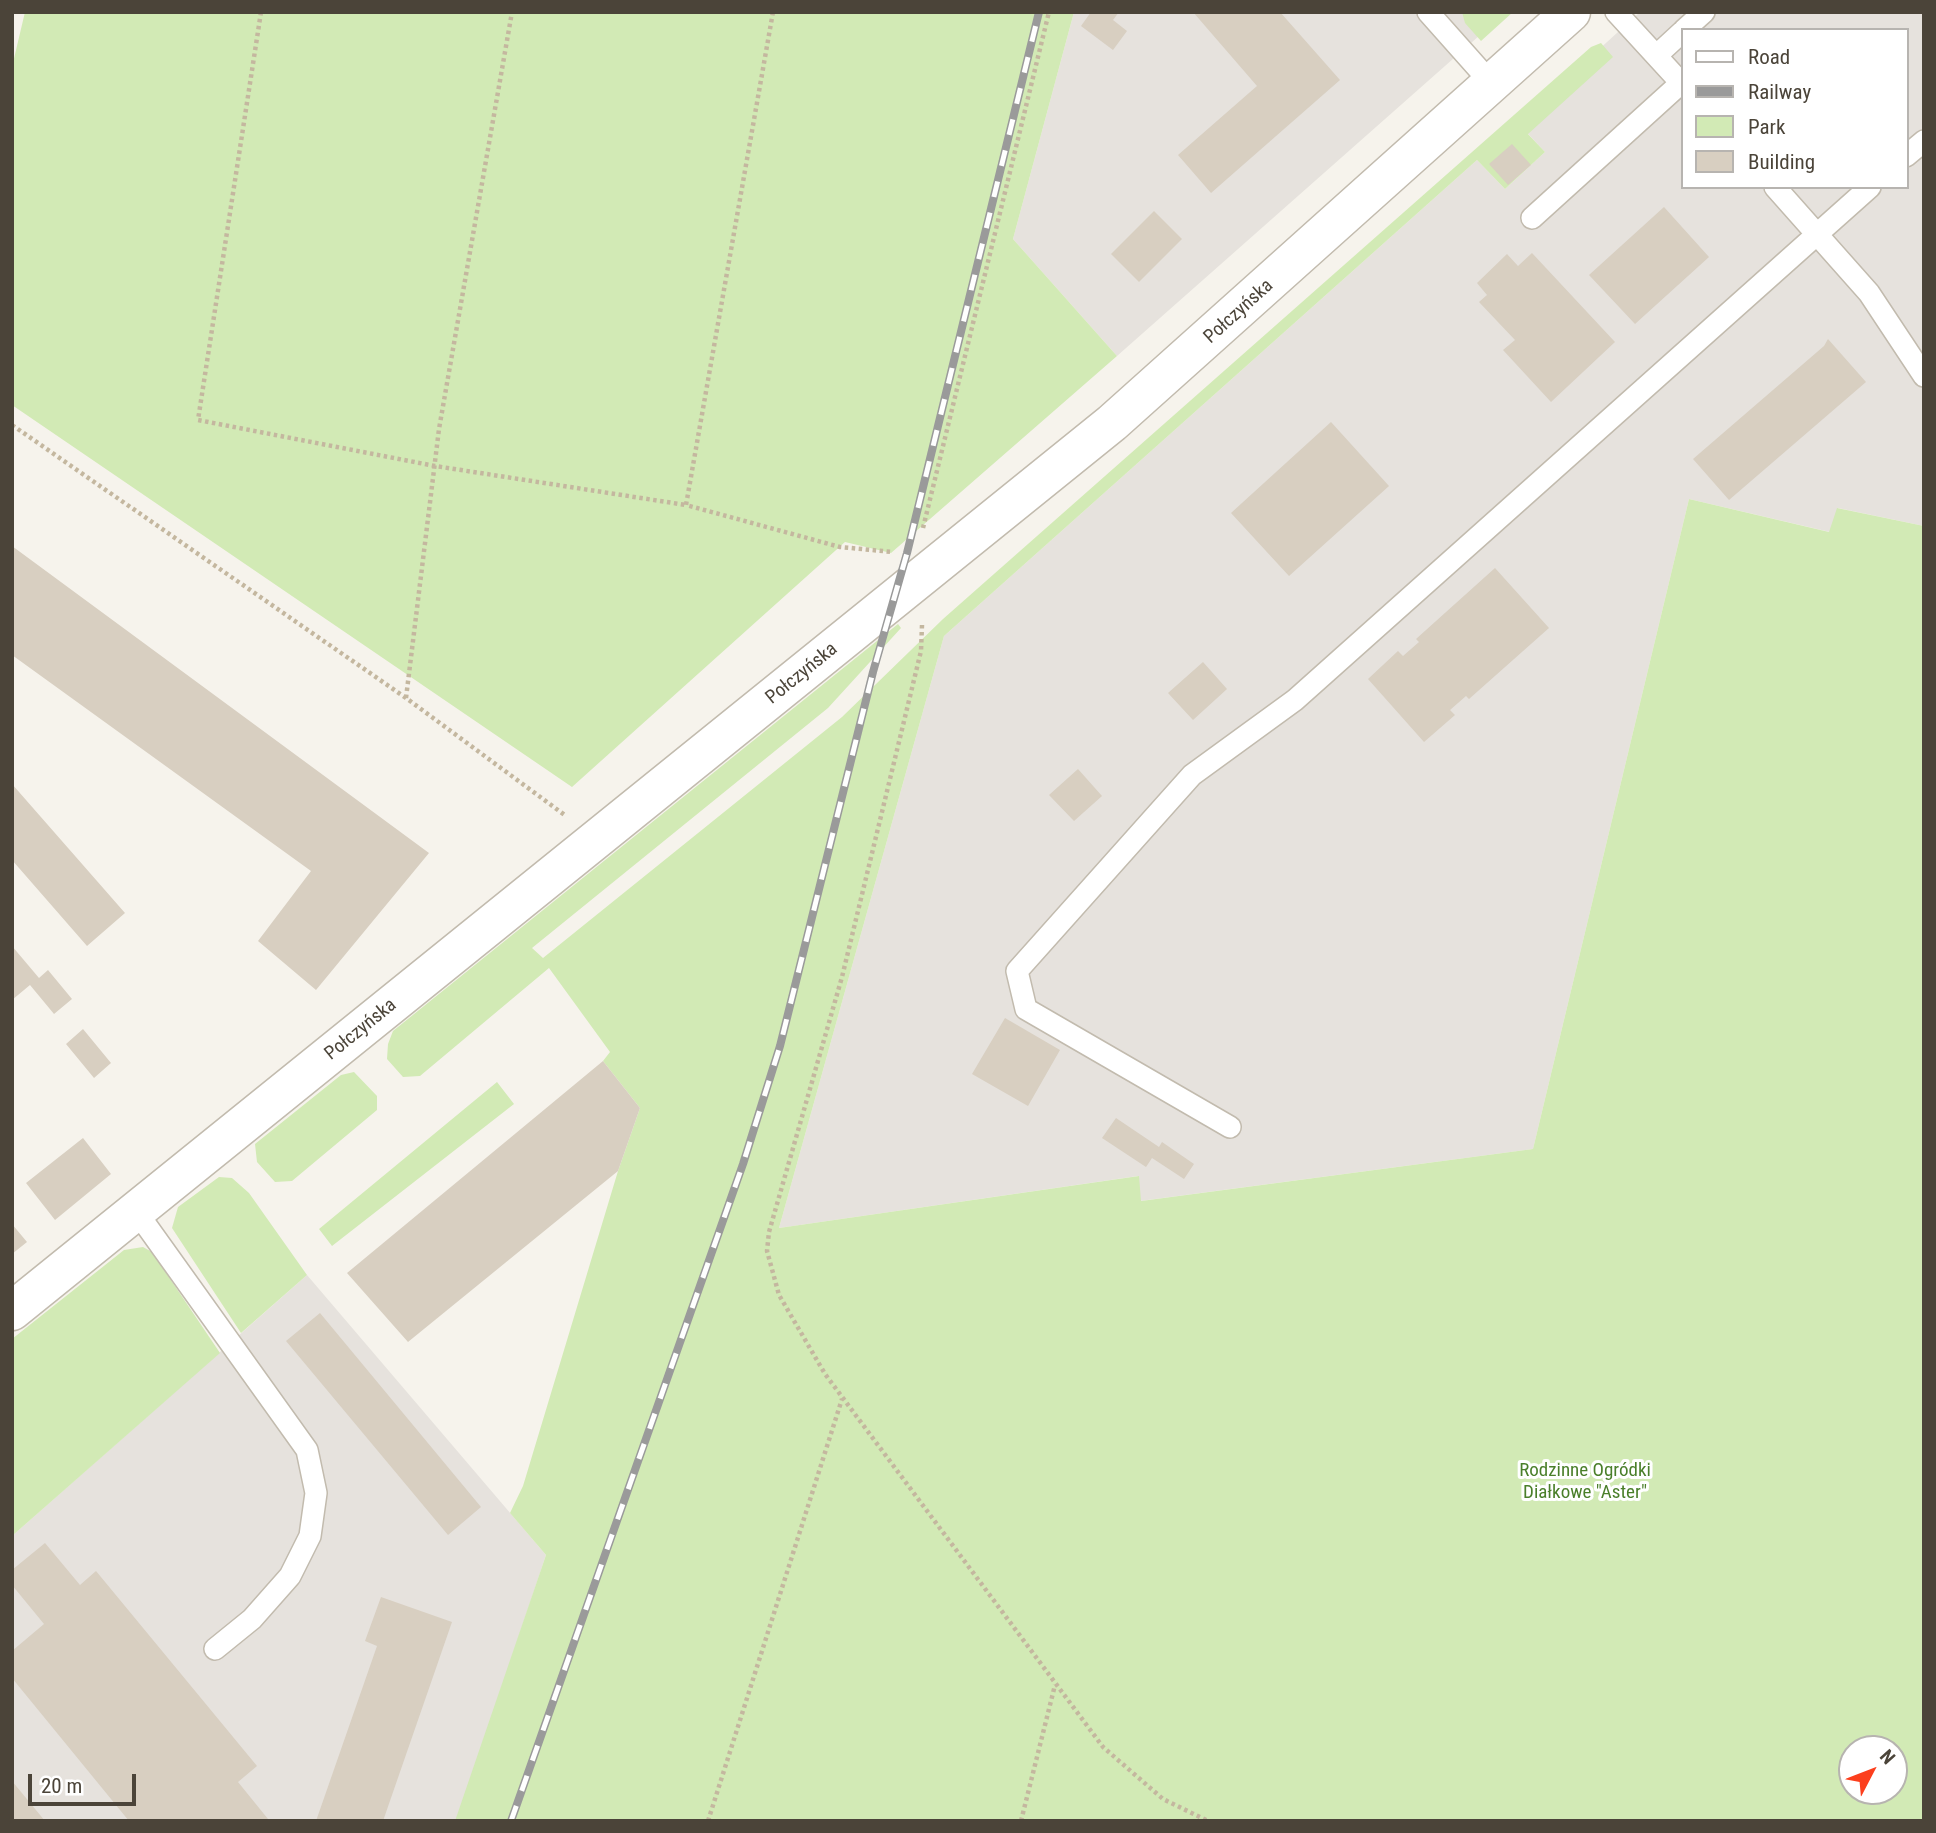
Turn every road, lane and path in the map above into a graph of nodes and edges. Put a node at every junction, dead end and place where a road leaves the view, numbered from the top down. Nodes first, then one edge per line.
1 (261, 12) edge
2 (512, 12) edge
3 (773, 12) edge
4 (1049, 12) edge
5 (1429, 12) edge
6 (1571, 12) edge
7 (1616, 12) edge
8 (1704, 12) edge
9 (1686, 28) edge
10 (1680, 34) edge
11 (1657, 55) junction
12 (1680, 81) edge
13 (1492, 84) junction
14 (1680, 85) edge
15 (1924, 141) edge
16 (1908, 154) edge
17 (1777, 189) edge
18 (1868, 189) edge
19 (1532, 218) dead end
20 (1816, 233) junction
21 (1924, 376) edge
22 (12, 425) edge
23 (435, 466) junction
24 (686, 505) junction
25 (923, 531) dead end
26 (907, 553) dead end
27 (922, 621) dead end
28 (406, 698) junction
29 (574, 822) dead end
30 (1230, 1127) dead end
31 (136, 1211) junction
32 (12, 1311) edge
33 (843, 1398) junction
34 (215, 1648) dead end
35 (1055, 1684) junction
36 (708, 1821) edge
37 (1021, 1821) edge
38 (1208, 1821) edge

1 - 23 path
2 - 23 path
3 - 24 path
4 - 25 path
5 - 13 lane
6 - 13 street, Połczyńska
7 - 11 lane
8 - 9 lane
10 - 11 lane
11 - 12 lane
13 - 31 street, Połczyńska
14 - 19 lane
15 - 16 lane
17 - 20 lane
18 - 20 lane
20 - 21 lane
20 - 30 lane
22 - 28 path
23 - 24 path
23 - 28 path
24 - 26 path
27 - 33 path
28 - 29 path
31 - 32 street, Połczyńska
31 - 34 lane
33 - 35 path
33 - 36 path
35 - 37 path
35 - 38 path

